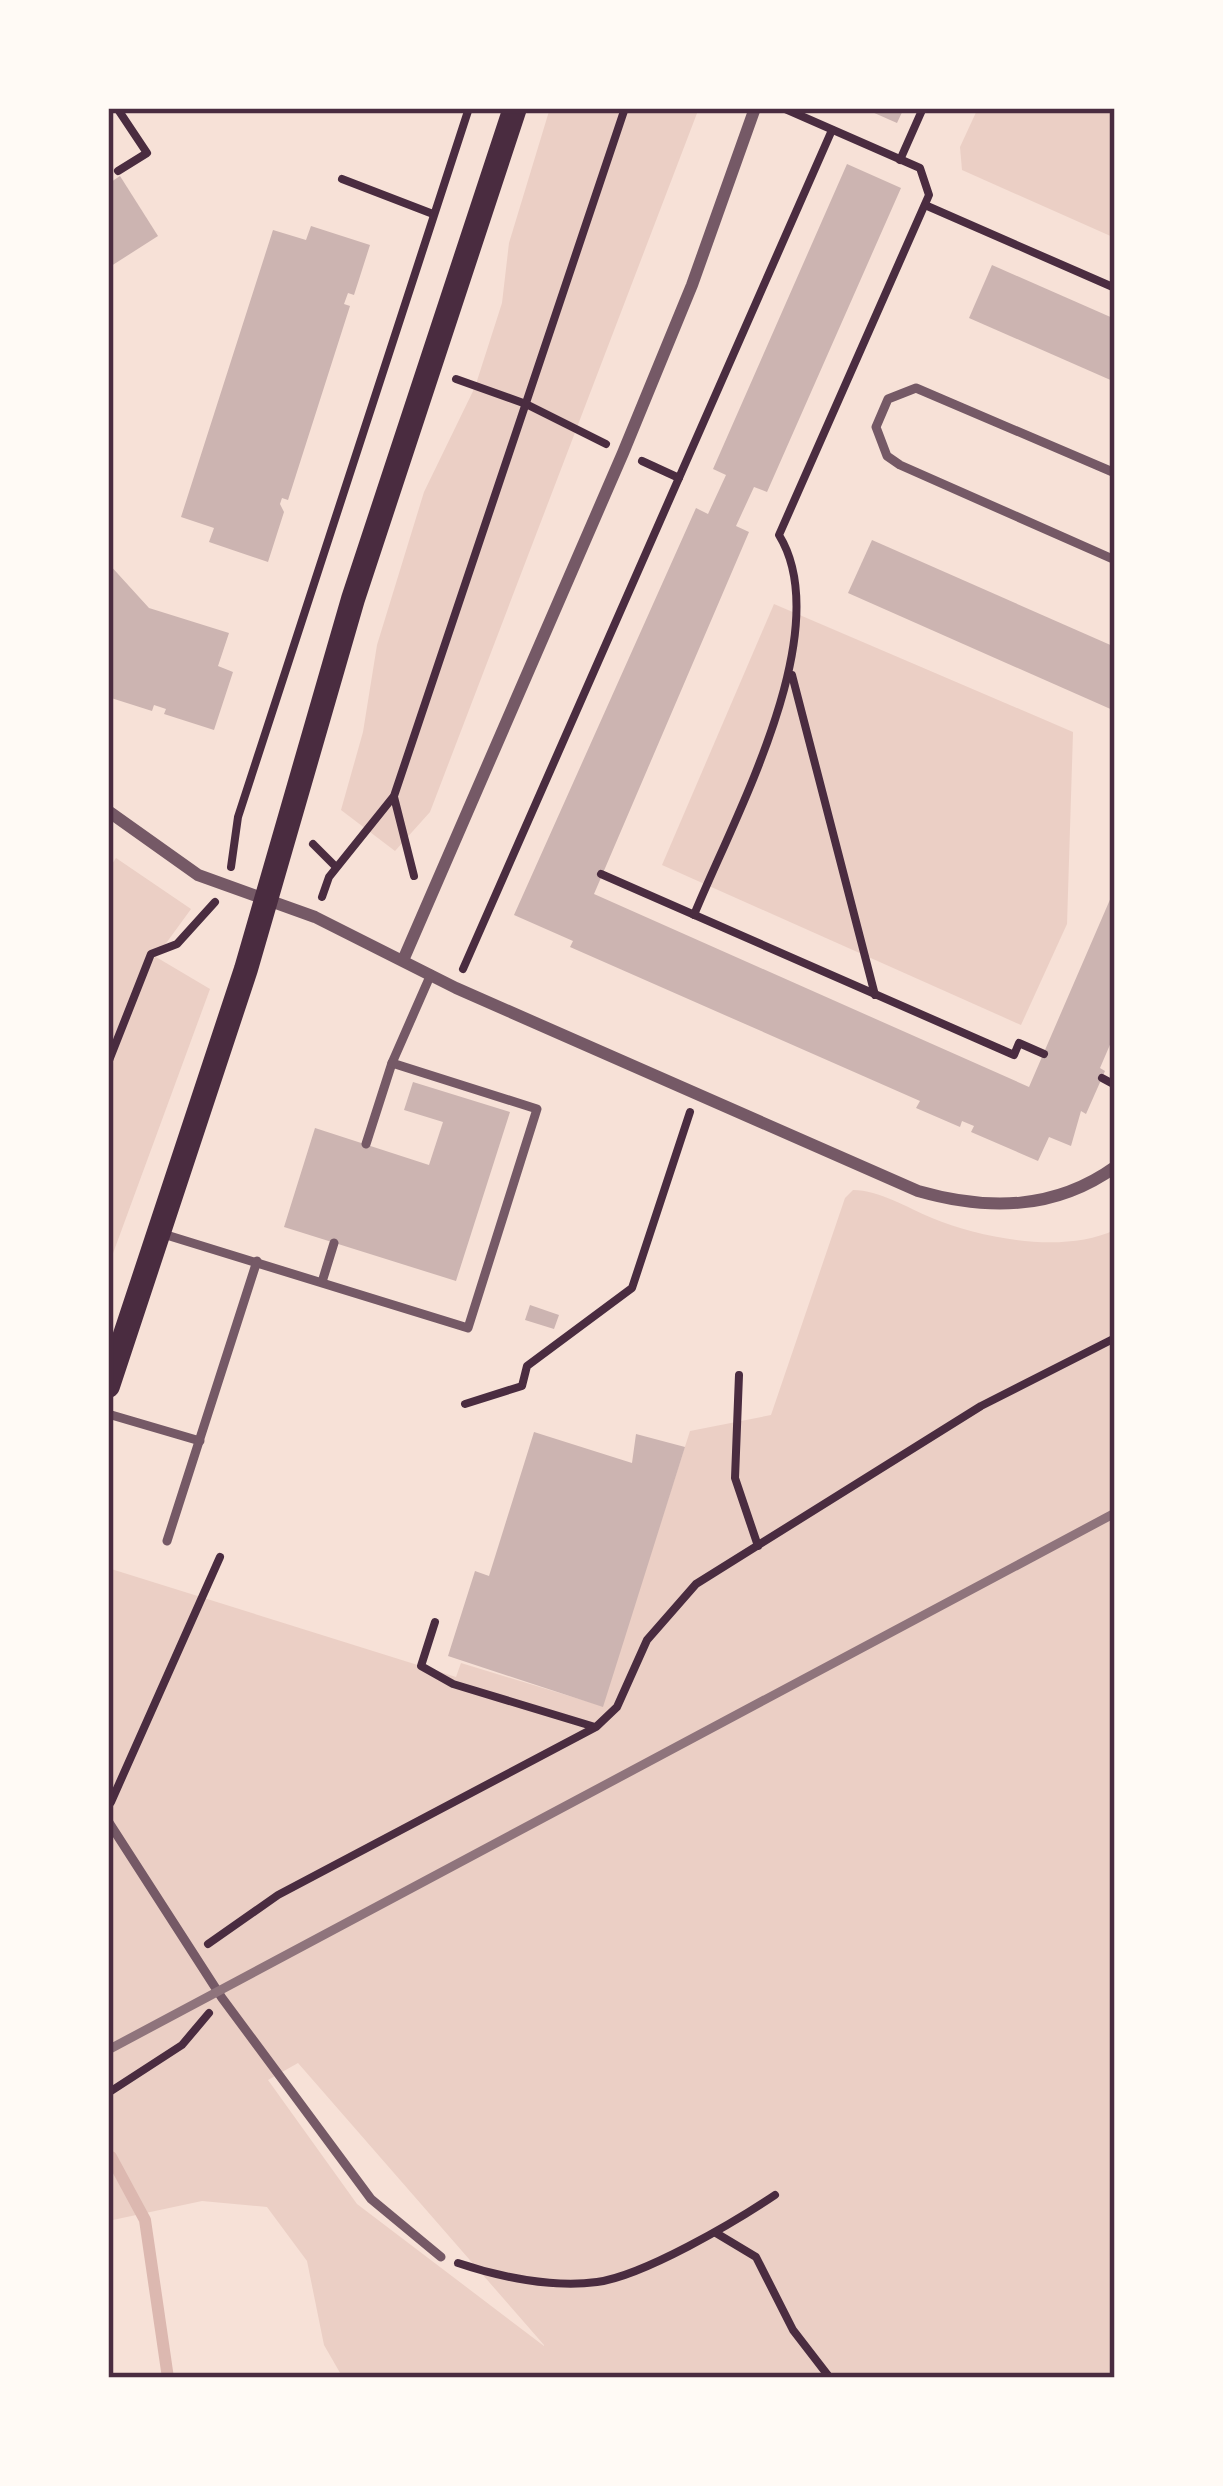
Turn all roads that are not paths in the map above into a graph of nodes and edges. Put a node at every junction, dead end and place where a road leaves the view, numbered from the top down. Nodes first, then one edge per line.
1 (515, 108) edge
2 (755, 108) edge
3 (1115, 472) edge
4 (1115, 560) edge
5 (108, 812) edge
6 (266, 901) junction
7 (404, 958) junction
8 (431, 974) junction
9 (392, 1063) junction
10 (366, 1144) dead end
11 (1115, 1167) edge
12 (160, 1233) junction
13 (334, 1243) dead end
14 (257, 1262) junction
15 (322, 1282) junction
16 (108, 1386) edge
17 (108, 1414) edge
18 (200, 1441) junction
19 (167, 1541) dead end
20 (108, 1821) edge
21 (441, 2258) road end

1 - 6 main road
2 - 7 street
3 - 4 lane
5 - 6 street
6 - 7 street
6 - 12 main road
7 - 8 street
8 - 9 lane
8 - 11 street
9 - 10 lane
9 - 15 lane
12 - 14 lane
12 - 16 main road
13 - 15 lane
14 - 15 lane
14 - 18 lane
17 - 18 lane
18 - 19 lane
20 - 21 lane

